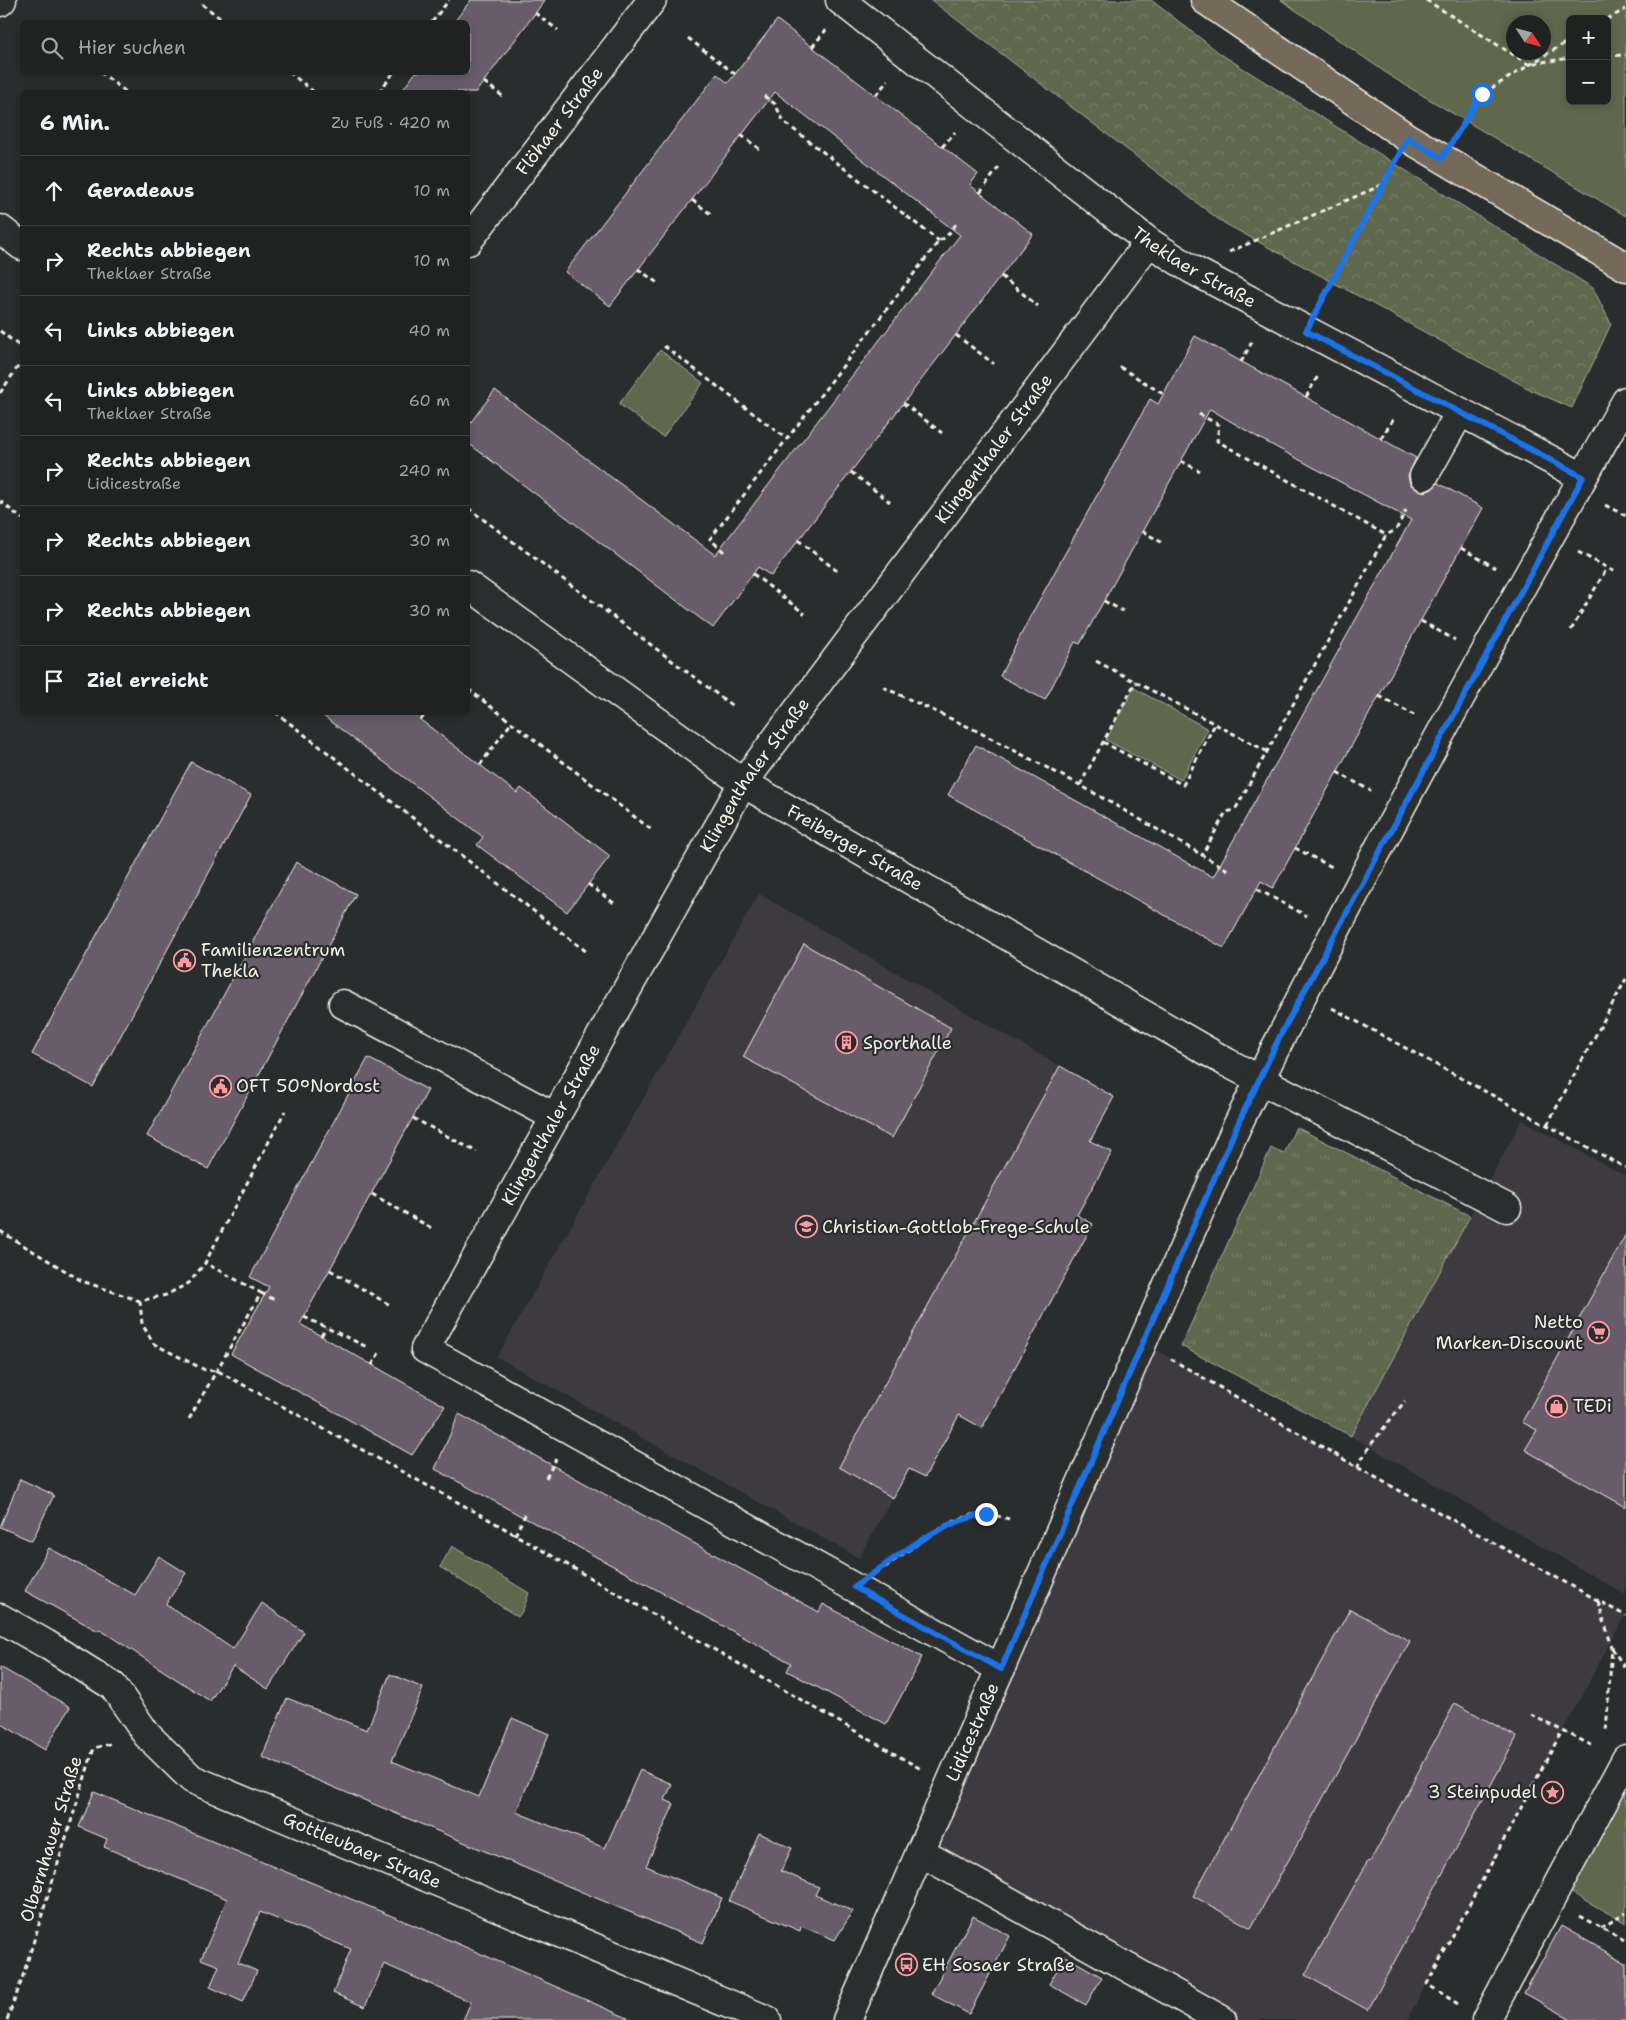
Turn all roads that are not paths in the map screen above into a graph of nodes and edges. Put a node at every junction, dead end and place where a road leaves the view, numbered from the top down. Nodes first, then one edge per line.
1 (652, 0) edge
2 (840, 0) edge
3 (1205, 0) edge
4 (0, 229) edge
5 (470, 238) edge
6 (1149, 242) junction
7 (20, 244) edge
8 (1626, 267) edge
9 (1626, 401) edge
10 (1460, 412) junction
11 (1424, 476) dead end
12 (1583, 477) junction
13 (470, 586) edge
14 (742, 783) junction
15 (343, 1004) dead end
16 (1259, 1080) junction
17 (555, 1117) junction
18 (1508, 1208) dead end
19 (0, 1618) edge
20 (1001, 1669) junction
21 (1618, 1757) edge
22 (920, 1852) junction
23 (767, 2020) edge
24 (847, 2020) edge
25 (1222, 2020) edge
26 (1486, 2020) edge

1 - 5 street, Flöhaer Straße
2 - 6 street, Theklaer Straße
3 - 8 main road
4 - 7 street
6 - 10 street, Theklaer Straße
6 - 14 street, Klingenthaler Straße
9 - 12 street, Lidicestraße
10 - 11 street
10 - 12 street, Theklaer Straße
12 - 16 street, Lidicestraße
13 - 14 street, Freiberger Straße
14 - 16 street, Freiberger Straße
14 - 17 street, Klingenthaler Straße
15 - 17 street
16 - 18 street, Freiberger Straße
16 - 20 street, Lidicestraße
17 - 20 street, Klingenthaler Straße
19 - 23 street, Gottleubaer Straße
20 - 22 street, Lidicestraße
21 - 26 street
22 - 24 street, Lidicestraße
22 - 25 street

